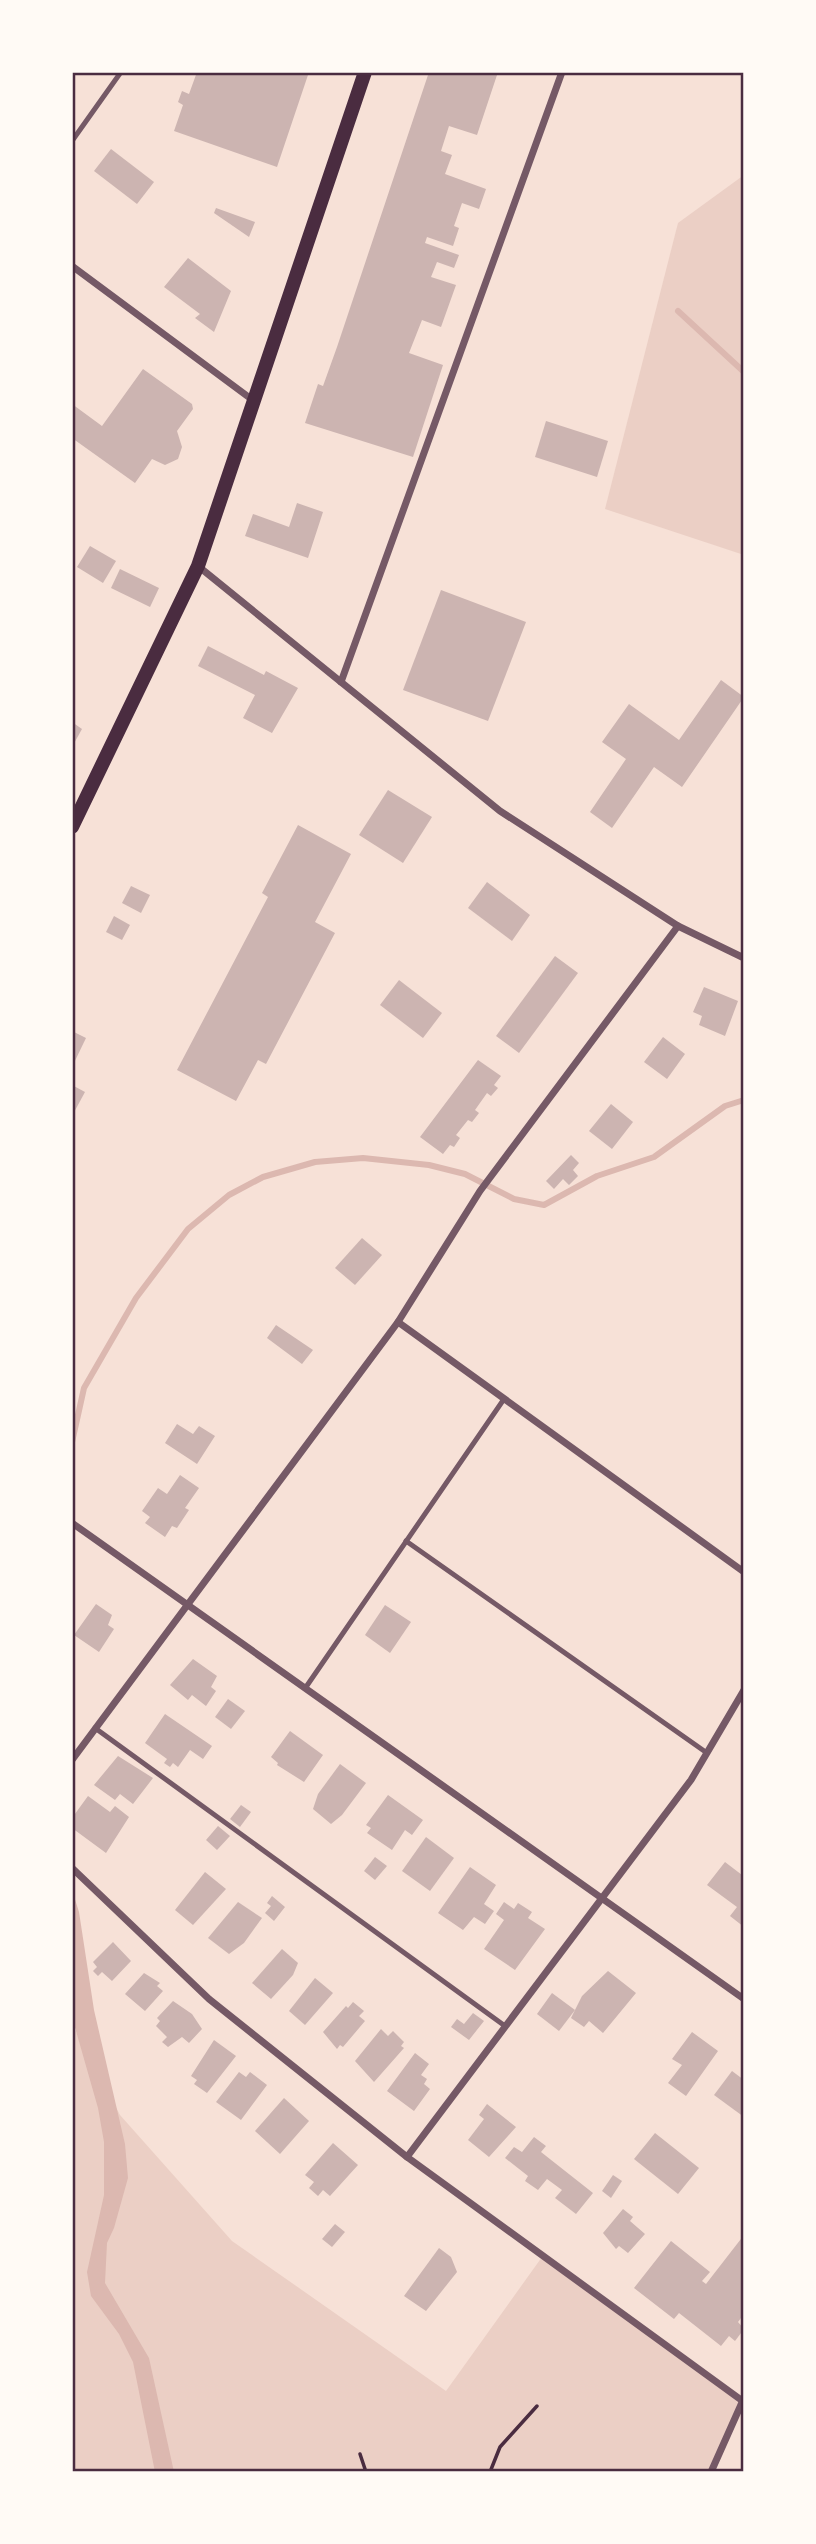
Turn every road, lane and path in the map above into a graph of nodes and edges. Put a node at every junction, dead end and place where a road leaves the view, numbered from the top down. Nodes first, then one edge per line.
1 (121, 72) edge
2 (365, 72) edge
3 (562, 72) edge
4 (72, 141) edge
5 (72, 266) edge
6 (254, 402) junction
7 (198, 566) junction
8 (341, 682) junction
9 (72, 827) edge
10 (678, 926) junction
11 (744, 958) edge
12 (398, 1322) junction
13 (505, 1399) junction
14 (72, 1523) edge
15 (406, 1541) junction
16 (744, 1572) edge
17 (187, 1602) junction
18 (306, 1687) junction
19 (744, 1690) edge
20 (95, 1728) junction
21 (707, 1753) junction
22 (72, 1760) edge
23 (72, 1868) edge
24 (601, 1898) junction
25 (744, 1999) edge
26 (505, 2026) junction
27 (407, 2157) junction
28 (743, 2400) edge
29 (537, 2406) dead end
30 (360, 2454) dead end
31 (366, 2472) edge
32 (490, 2472) edge
33 (711, 2472) edge

1 - 4 lane
2 - 6 main road
3 - 8 street
5 - 6 street
6 - 7 main road
7 - 8 street
7 - 9 main road
8 - 10 street
10 - 11 street
10 - 12 street
12 - 13 street
12 - 17 street
13 - 15 lane
13 - 16 street
14 - 17 street
15 - 18 lane
15 - 21 lane
17 - 18 street
17 - 20 street
18 - 24 street
19 - 21 street
20 - 22 street
20 - 26 lane
21 - 24 street
23 - 27 street
24 - 25 street
24 - 26 street
26 - 27 street
27 - 28 street
28 - 33 street
29 - 32 path
30 - 31 path

